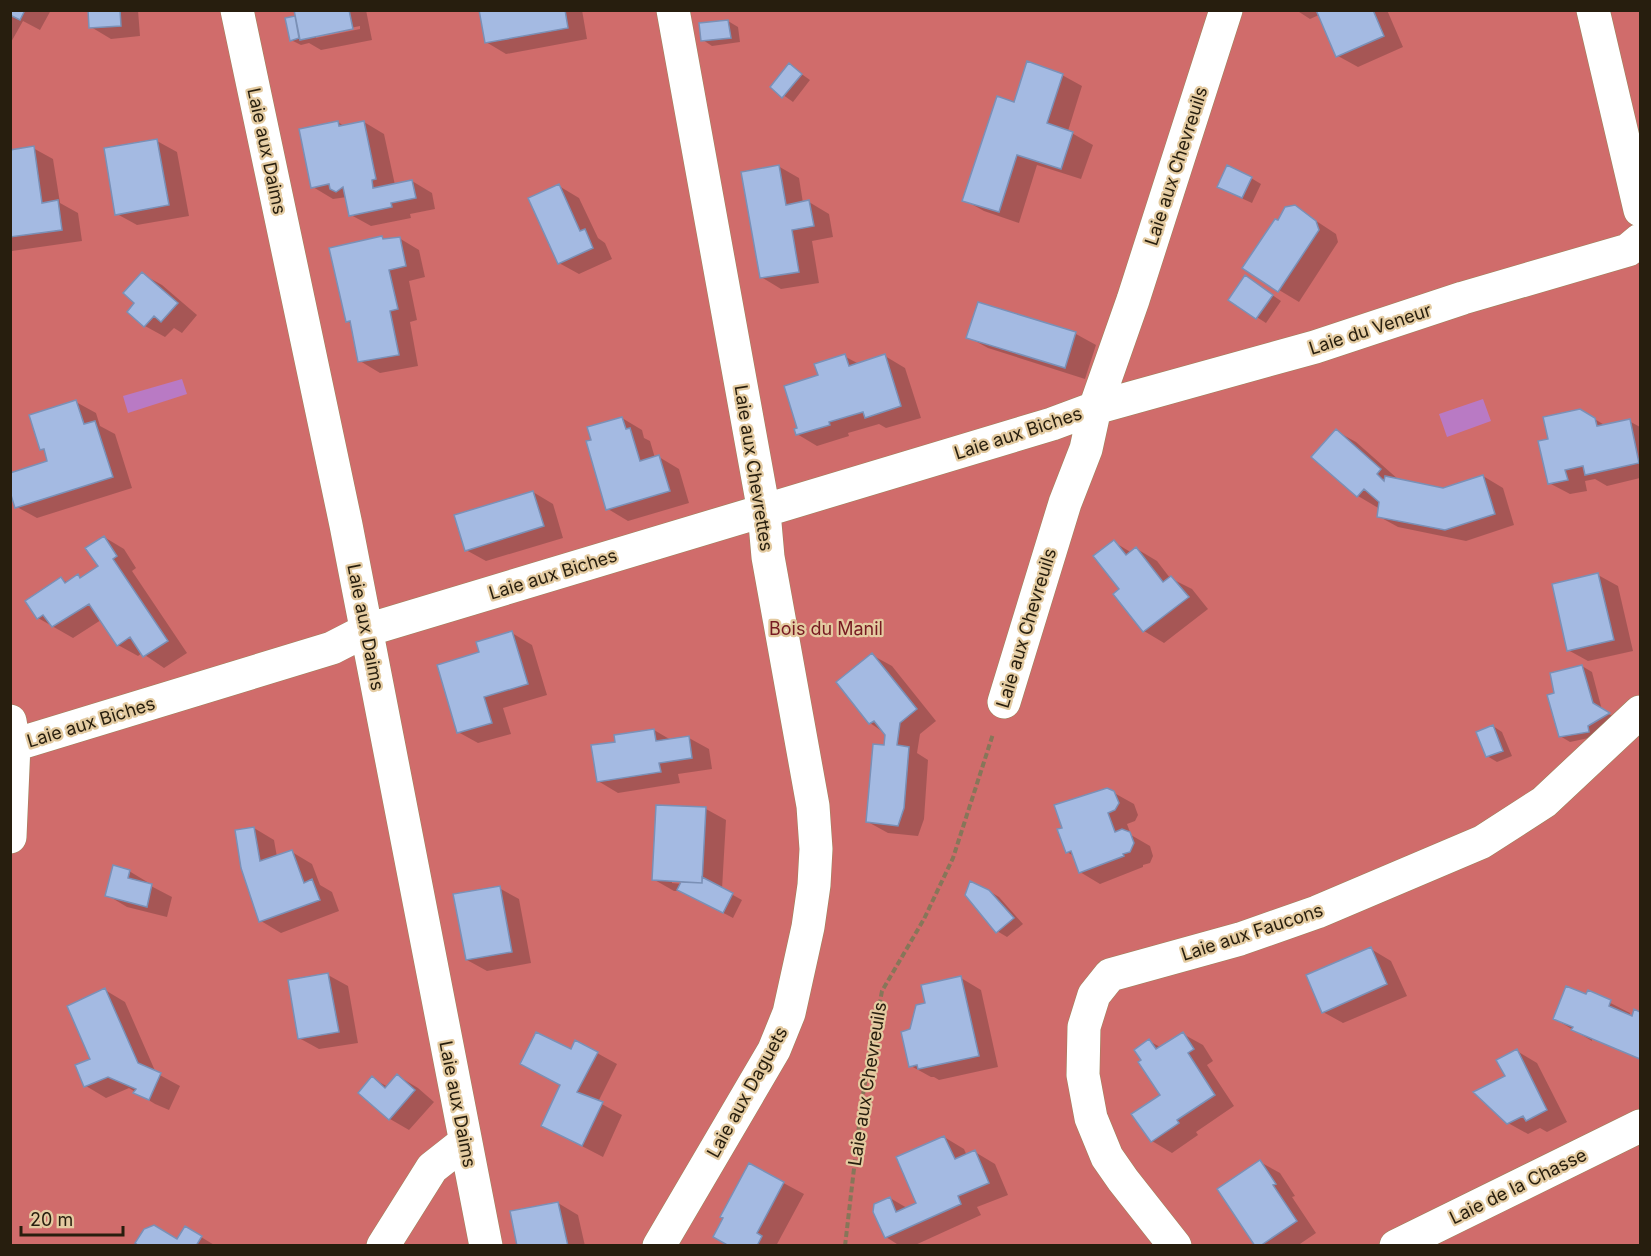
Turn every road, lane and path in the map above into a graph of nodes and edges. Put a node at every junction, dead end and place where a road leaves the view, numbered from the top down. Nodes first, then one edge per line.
1 (237, 10) edge
2 (673, 10) edge
3 (1226, 10) edge
4 (1593, 10) edge
5 (1641, 210) edge
6 (1641, 240) edge
7 (1095, 408) junction
8 (764, 512) junction
9 (367, 630) junction
10 (1004, 702) joint
11 (1641, 712) edge
12 (12, 733) edge
13 (10, 837) edge
14 (808, 927) joint
15 (1641, 1126) edge
16 (465, 1142) junction
17 (384, 1245) edge
18 (486, 1245) edge
19 (659, 1245) edge
20 (845, 1245) edge
21 (1175, 1245) edge
22 (1396, 1245) edge

1 - 9 street, Laie aux Daims
2 - 8 street, Laie aux Chevrettes
3 - 7 street, Laie aux Chevreuils
4 - 5 street
6 - 7 street, Laie du Veneur
7 - 8 street, Laie aux Biches
7 - 10 street, Laie aux Chevreuils
8 - 9 street, Laie aux Biches
8 - 14 street, Laie aux Chevrettes
9 - 12 street, Laie aux Biches
9 - 16 street, Laie aux Daims
10 - 20 path, Laie aux Chevreuils
11 - 21 street, Laie aux Faucons
12 - 13 street
14 - 19 street, Laie aux Daguets
15 - 22 street, Laie de la Chasse
16 - 17 street
16 - 18 street, Laie aux Daims

